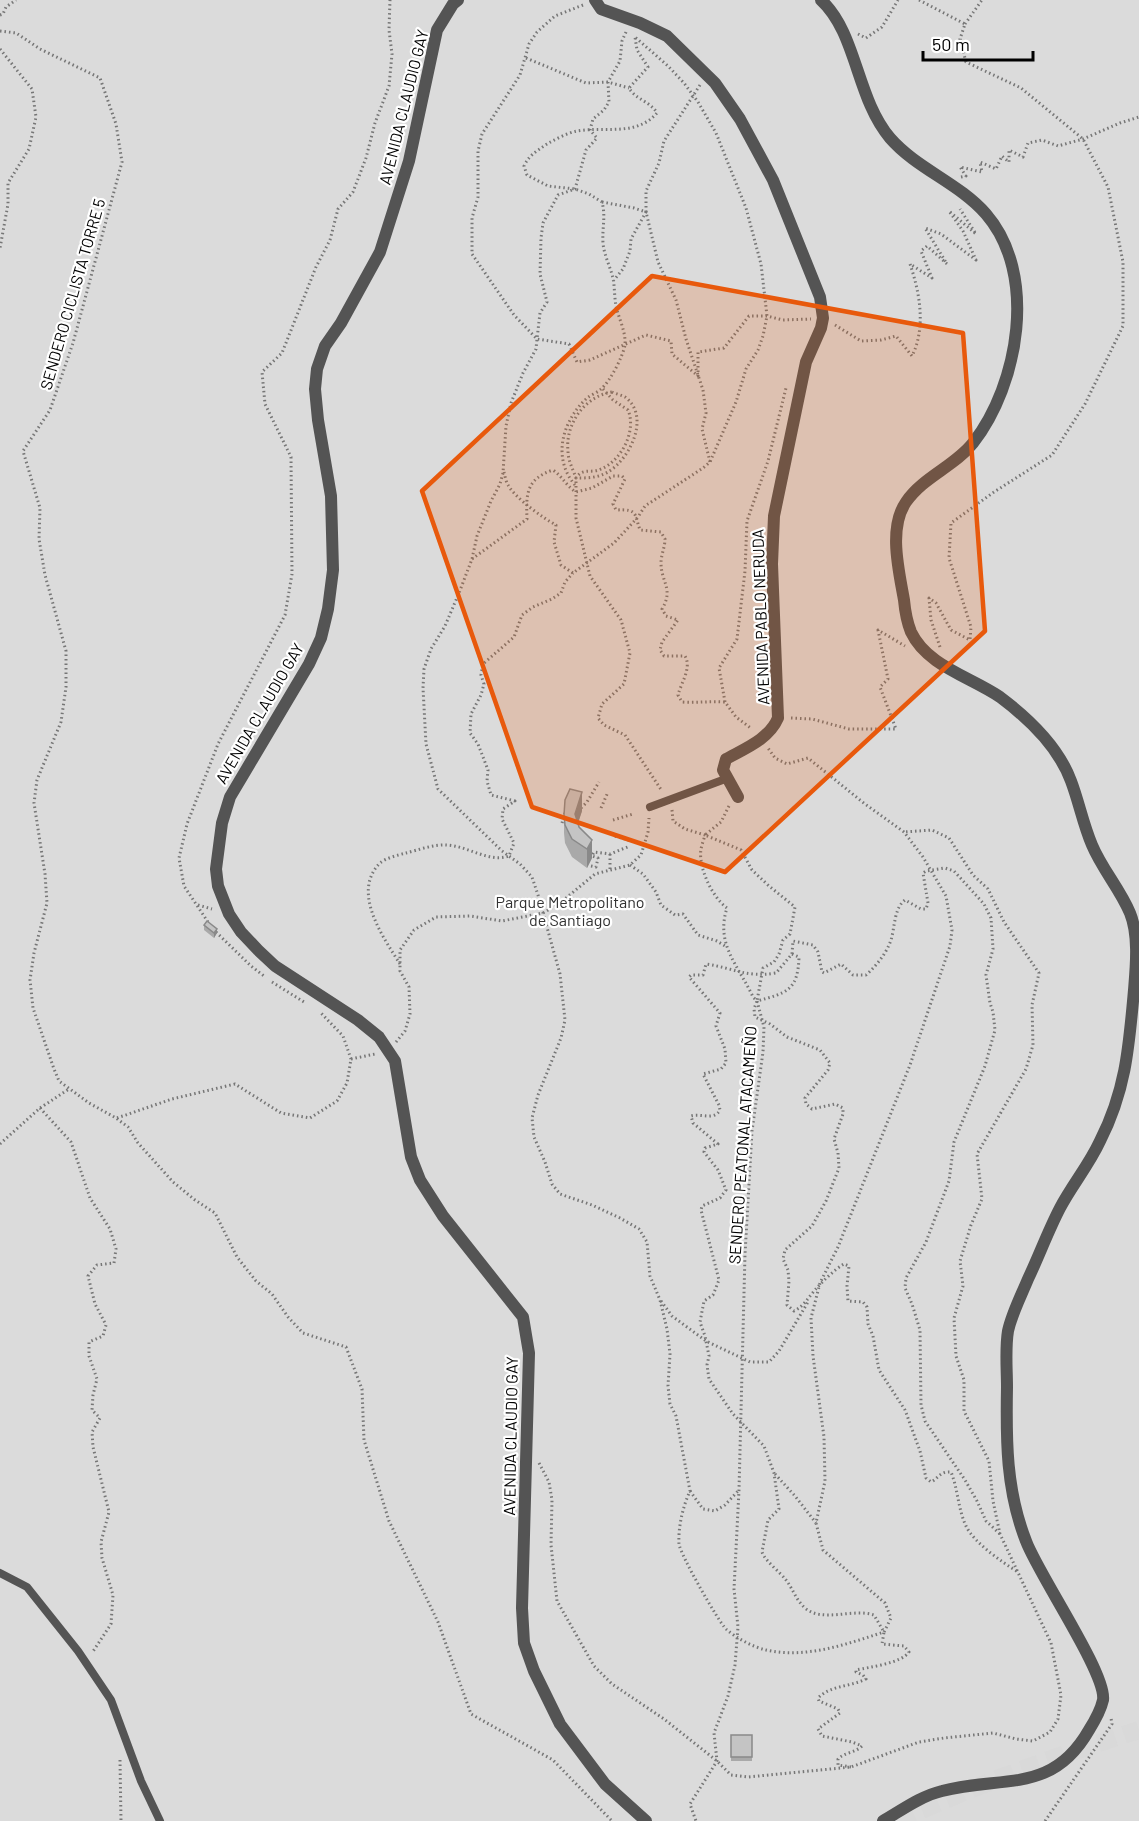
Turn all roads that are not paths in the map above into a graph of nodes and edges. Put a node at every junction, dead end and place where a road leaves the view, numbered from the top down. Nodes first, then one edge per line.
1 (458, 0) edge
2 (821, 0) edge
3 (595, 1) edge
4 (728, 778) junction
5 (738, 797) road end
6 (650, 807) road end
7 (0, 1573) edge
8 (160, 1821) edge
9 (646, 1821) edge
10 (883, 1821) edge

1 - 9 street, AVENIDA CLAUDIO GAY
2 - 10 street
3 - 4 street, AVENIDA PABLO NERUDA
4 - 5 street
4 - 6 street
7 - 8 street, bridge

